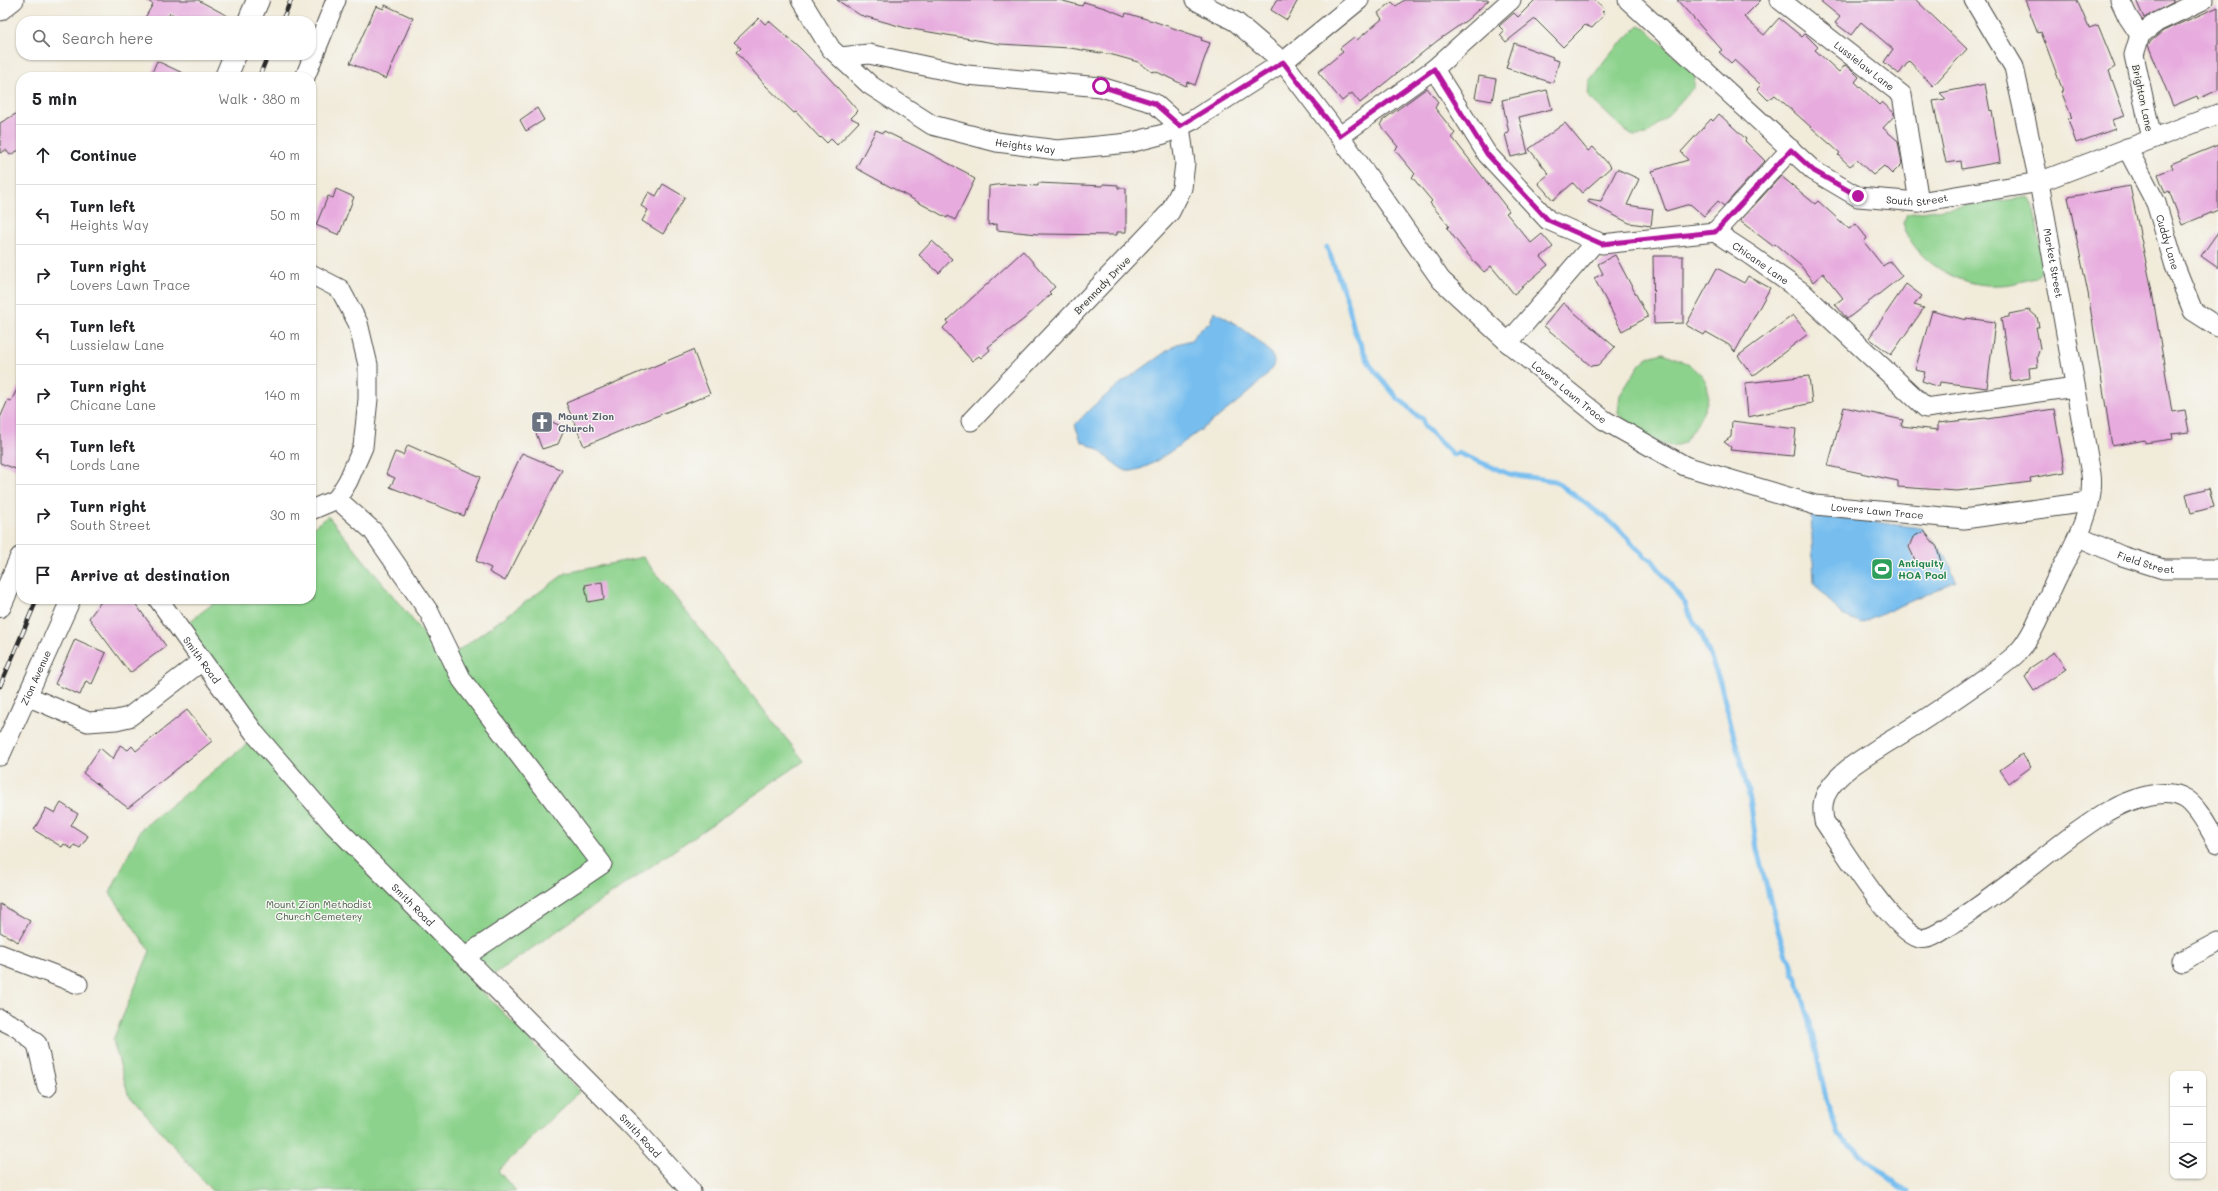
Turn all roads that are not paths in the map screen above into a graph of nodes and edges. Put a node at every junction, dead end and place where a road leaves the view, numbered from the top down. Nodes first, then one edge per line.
1 (14, 0) edge
2 (258, 0) edge
3 (336, 0) edge
4 (801, 0) edge
5 (1195, 0) edge
6 (1359, 0) edge
7 (1511, 0) edge
8 (1628, 0) edge
9 (1780, 0) edge
10 (1974, 0) edge
11 (2120, 0) edge
12 (2203, 0) edge
13 (0, 11) edge
14 (251, 16) edge
15 (2140, 35) junction
16 (316, 50) edge
17 (840, 57) junction
18 (233, 60) edge
19 (312, 60) edge
20 (1283, 62) junction
21 (1434, 69) junction
22 (228, 72) edge
23 (307, 72) edge
24 (2218, 114) edge
25 (1180, 126) junction
26 (1340, 136) junction
27 (2152, 139) junction
28 (2127, 148) junction
29 (1791, 150) junction
30 (2039, 182) junction
31 (1919, 202) junction
32 (1715, 232) junction
33 (1596, 241) junction
34 (316, 277) edge
35 (2218, 327) edge
36 (1508, 343) junction
37 (2075, 387) junction
38 (971, 421) dead end
39 (337, 499) junction
40 (2088, 502) junction
41 (316, 508) edge
42 (2079, 536) junction
43 (16, 569) edge
44 (2218, 570) edge
45 (70, 604) edge
46 (162, 604) edge
47 (0, 606) edge
48 (202, 661) junction
49 (27, 696) junction
50 (0, 756) edge
51 (2218, 843) edge
52 (2218, 942) edge
53 (0, 954) edge
54 (466, 958) junction
55 (2182, 961) dead end
56 (78, 984) dead end
57 (0, 1019) edge
58 (47, 1087) dead end
59 (691, 1191) edge

1 - 13 street
2 - 14 main road
3 - 16 street
4 - 17 street, Heights Way
5 - 20 street, Lovers Lawn Trace
6 - 20 street, Heights Way
7 - 21 street
8 - 29 street, South Street
9 - 31 street, Lussielaw Lane
10 - 30 street, Market Street
11 - 15 street
12 - 15 street
15 - 27 street, Brighton Lane
17 - 25 street
17 - 25 street, Heights Way
18 - 22 main road
19 - 23 street
20 - 25 street, Heights Way
20 - 26 street, Lovers Lawn Trace
21 - 26 street
21 - 33 street
24 - 27 street, South Street
25 - 38 street, Brennady Drive
26 - 36 street, Lovers Lawn Trace
27 - 28 street, South Street
28 - 30 street, South Street
28 - 35 street, Cuddy Lane
29 - 31 street, South Street
29 - 32 street
30 - 31 street, South Street
30 - 37 street, Market Street
32 - 33 street
32 - 37 street, Chicane Lane
33 - 36 street
34 - 39 street
36 - 40 street, Lovers Lawn Trace
37 - 40 street, Market Street
39 - 41 street
39 - 54 street
40 - 42 street, Market Street
42 - 44 street, Field Street
42 - 51 street, Market Street
43 - 47 main road
45 - 49 street, Zion Avenue
46 - 48 street, Smith Road
48 - 49 street
48 - 54 street, Smith Road
49 - 50 street, Zion Avenue
52 - 55 street
53 - 56 street
54 - 59 street, Smith Road
57 - 58 street

